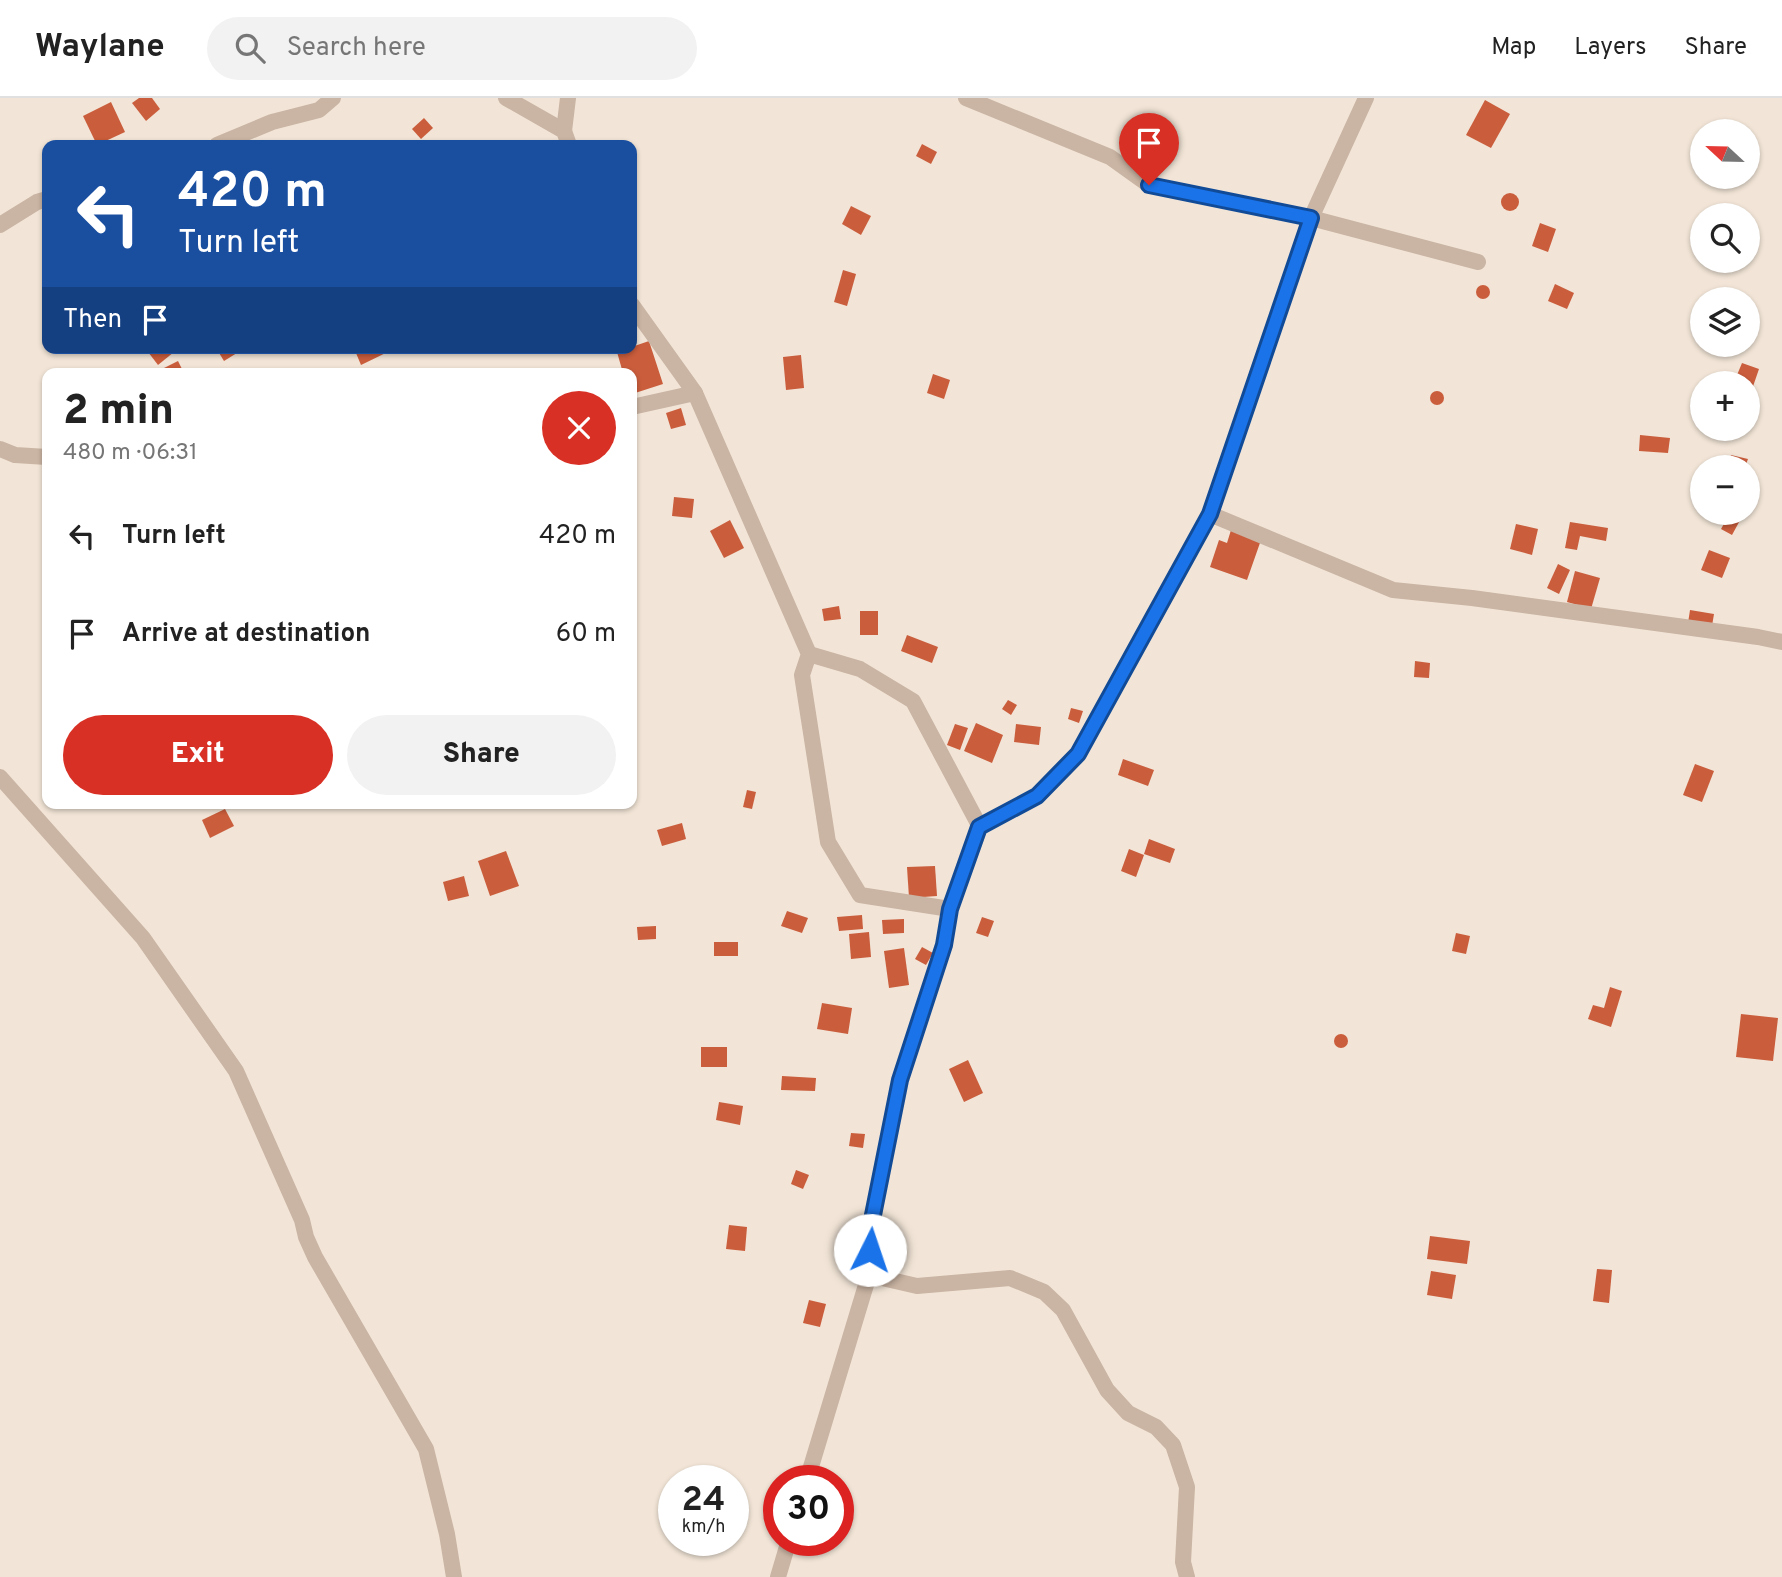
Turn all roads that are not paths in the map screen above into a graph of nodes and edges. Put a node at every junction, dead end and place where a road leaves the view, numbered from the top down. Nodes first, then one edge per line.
1 (333, 98) edge
2 (506, 98) edge
3 (568, 98) edge
4 (966, 98) edge
5 (1366, 98) edge
6 (566, 138) edge
7 (229, 140) edge
8 (42, 200) edge
9 (1311, 218) junction
10 (0, 225) edge
11 (1478, 262) dead end
12 (637, 312) edge
13 (695, 393) junction
14 (637, 406) edge
15 (0, 449) edge
16 (42, 457) edge
17 (1210, 514) junction
18 (1782, 642) edge
19 (809, 654) junction
20 (0, 777) edge
21 (979, 827) junction
22 (950, 909) junction
23 (869, 1275) junction
24 (812, 1465) edge
25 (784, 1556) edge
26 (453, 1577) edge
27 (778, 1577) edge
28 (1187, 1577) edge

1 - 7 street
2 - 6 street
3 - 6 street
4 - 9 street
5 - 9 street
8 - 10 street
9 - 11 street
9 - 17 street
12 - 13 street
13 - 14 street
13 - 19 street
15 - 16 street
17 - 18 street
17 - 21 street
19 - 21 street
19 - 22 street
20 - 26 street
21 - 22 street
22 - 23 street
23 - 24 street
23 - 28 street
25 - 27 street

